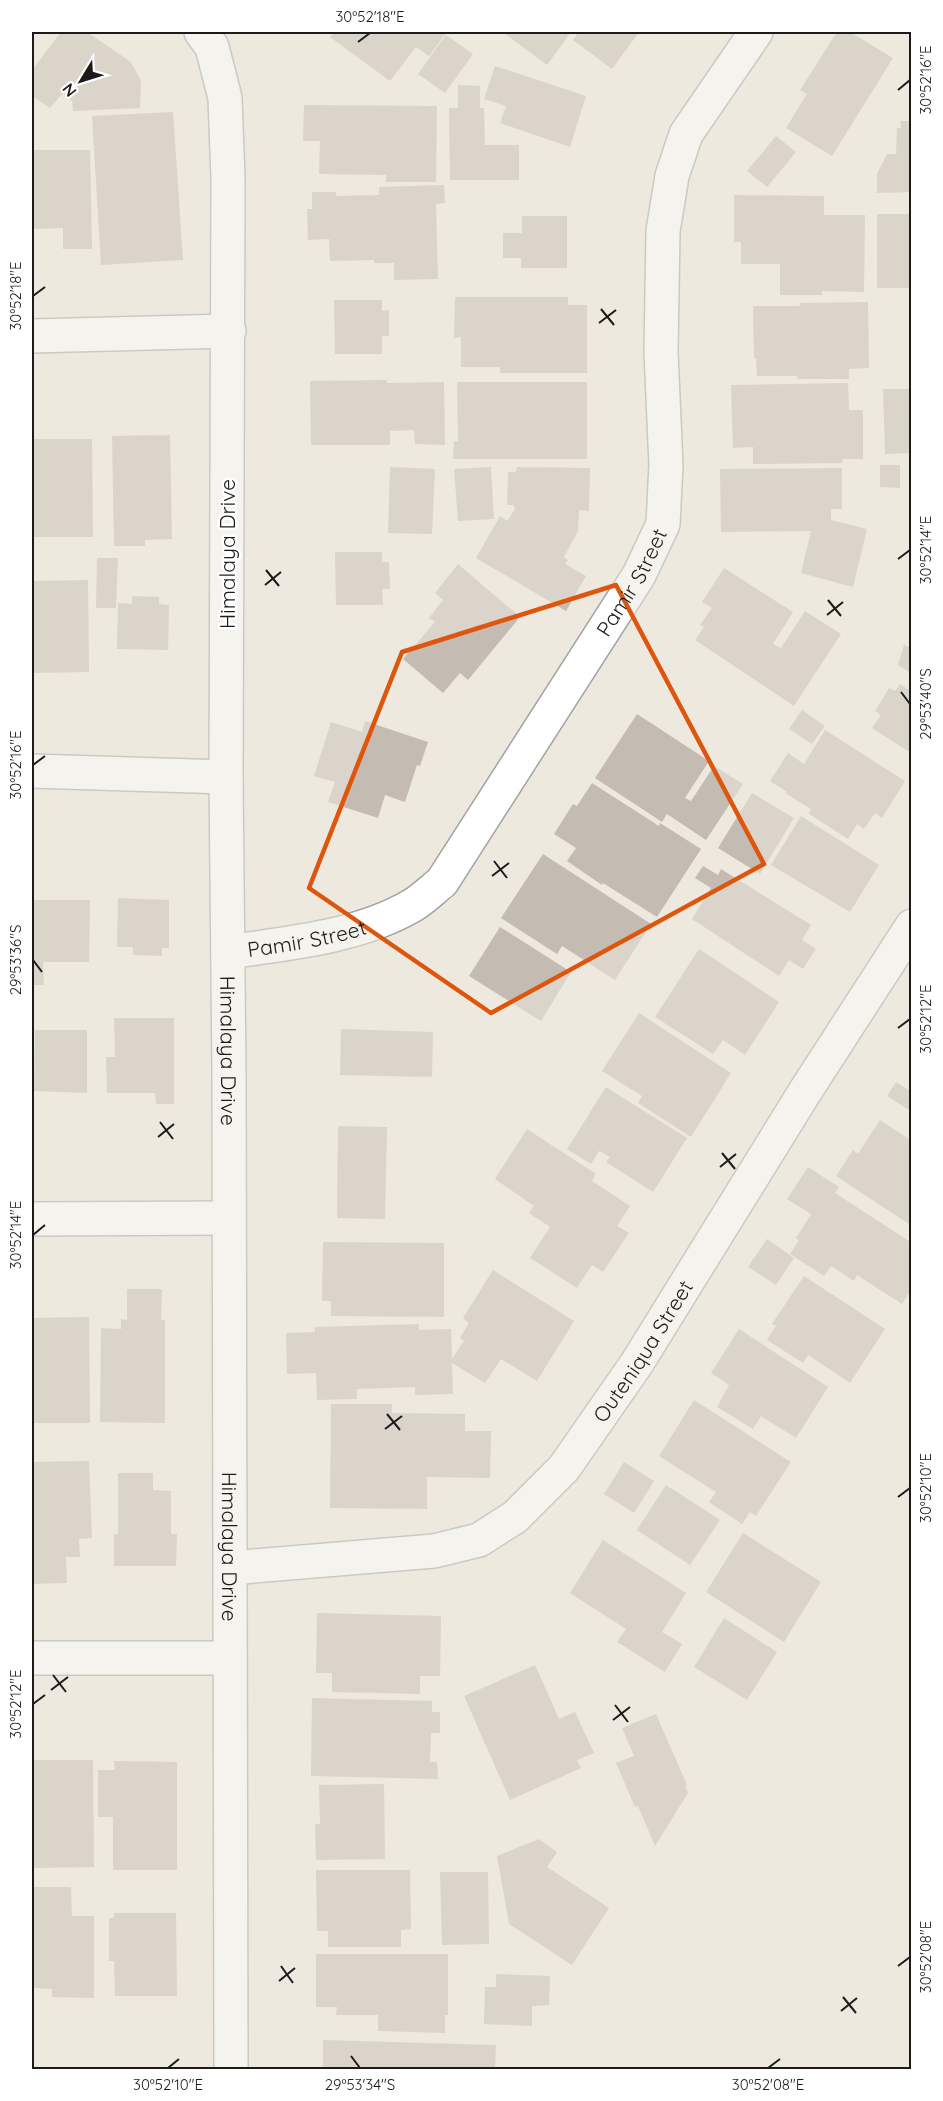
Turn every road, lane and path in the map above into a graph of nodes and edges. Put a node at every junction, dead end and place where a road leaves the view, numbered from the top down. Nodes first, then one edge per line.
1 (756, 32) edge
2 (214, 37) edge
3 (229, 332) junction
4 (32, 336) edge
5 (32, 771) edge
6 (226, 777) junction
7 (912, 926) edge
8 (228, 952) junction
9 (228, 1218) junction
10 (32, 1219) edge
11 (230, 1568) junction
12 (32, 1658) edge
13 (230, 1658) junction
14 (231, 2070) edge

1 - 8 street, Pamir Street
2 - 3 street, Himalaya Drive
3 - 4 street
3 - 6 street, Himalaya Drive
5 - 6 street
6 - 8 street, Himalaya Drive
7 - 11 street, Outeniqua Street
8 - 9 street, Himalaya Drive
9 - 10 street
9 - 11 street, Himalaya Drive
11 - 13 street, Himalaya Drive
12 - 13 street
13 - 14 street, Himalaya Drive

